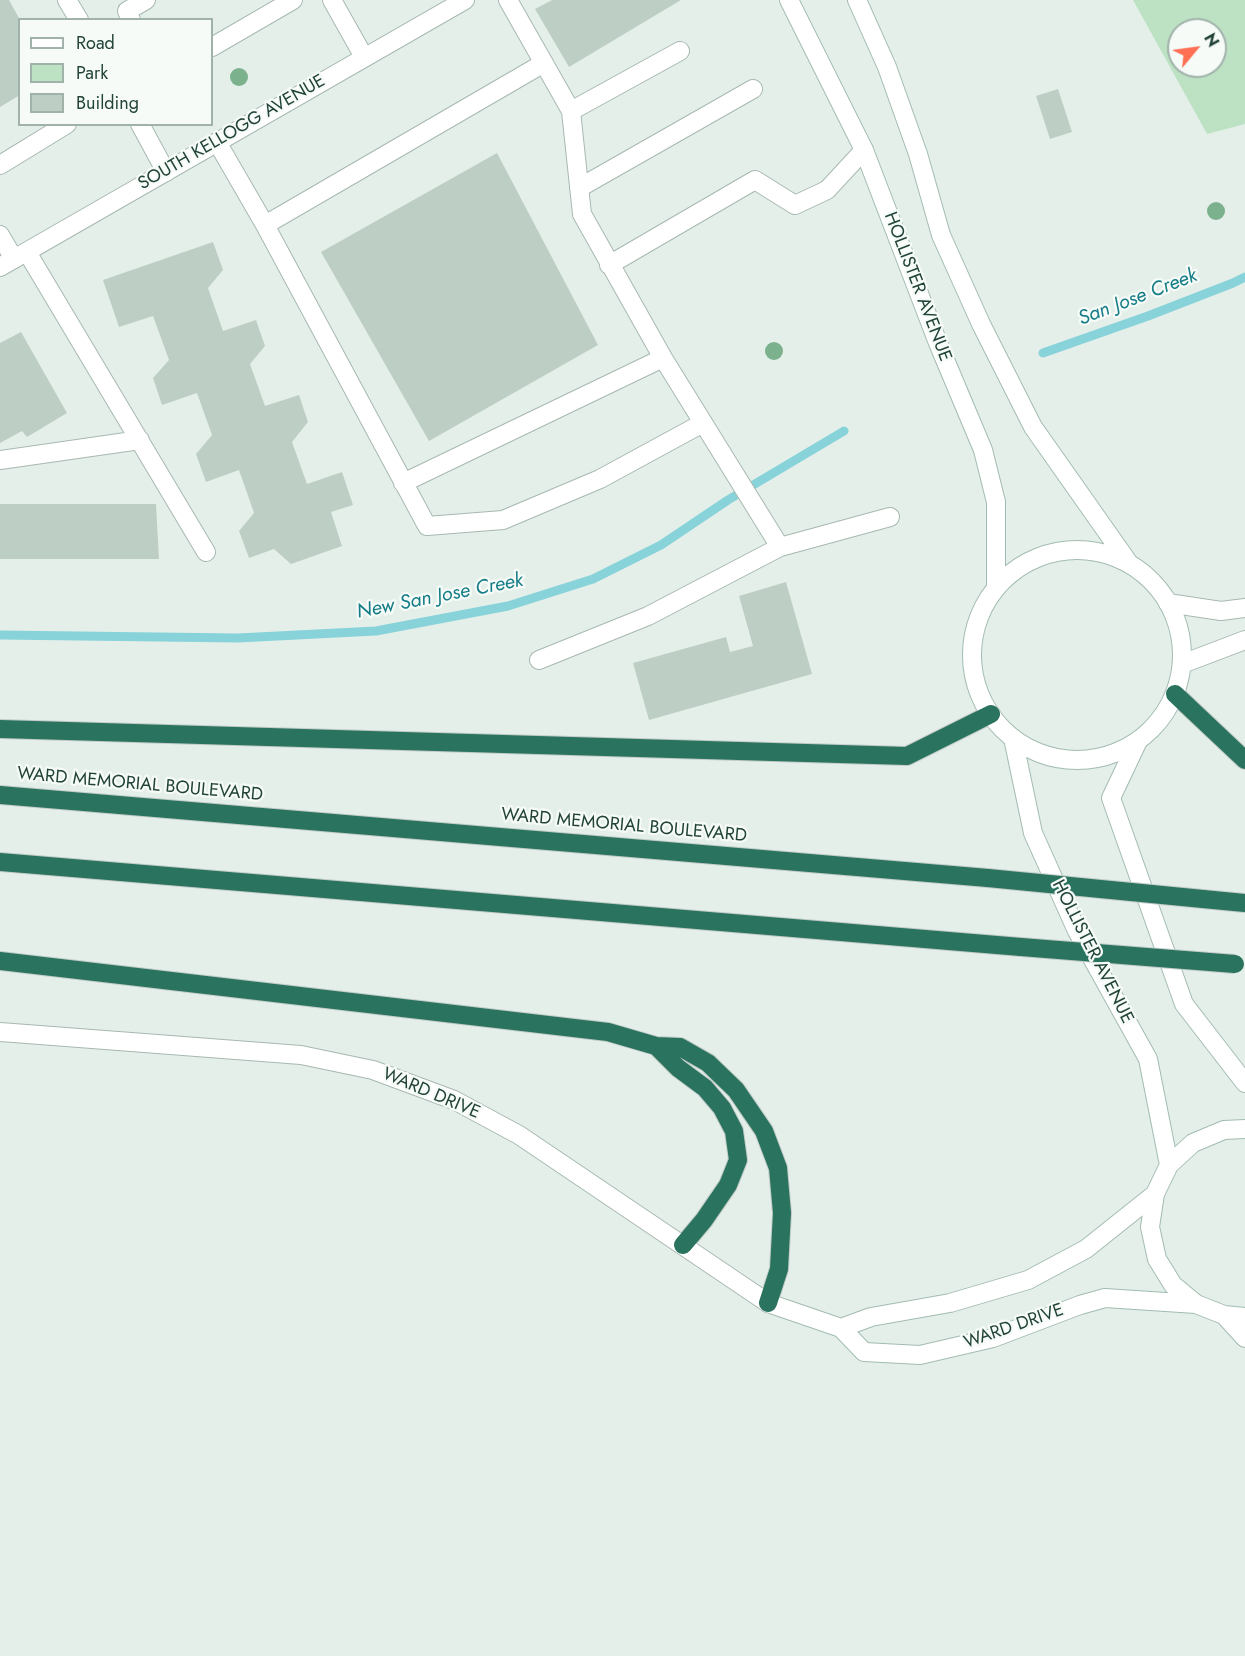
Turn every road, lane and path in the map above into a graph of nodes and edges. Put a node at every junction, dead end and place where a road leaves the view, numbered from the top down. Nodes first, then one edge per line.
1 (68, 0) edge
2 (146, 0) edge
3 (293, 0) edge
4 (332, 0) edge
5 (465, 0) edge
6 (508, 0) edge
7 (789, 0) edge
8 (857, 0) edge
9 (78, 18) edge
10 (130, 18) edge
11 (213, 46) edge
12 (680, 51) dead end
13 (364, 57) junction
14 (544, 63) junction
15 (753, 89) dead end
16 (571, 111) junction
17 (64, 126) edge
18 (141, 126) edge
19 (218, 142) junction
20 (864, 150) junction
21 (0, 165) edge
22 (166, 172) junction
23 (579, 188) junction
24 (265, 225) junction
25 (0, 234) edge
26 (14, 259) edge
27 (609, 265) junction
28 (663, 358) junction
29 (703, 423) junction
30 (140, 440) junction
31 (0, 460) edge
32 (404, 483) junction
33 (890, 517) dead end
34 (780, 547) junction
35 (206, 552) dead end
36 (1128, 562) junction
37 (996, 586) junction
38 (1168, 603) junction
39 (1245, 609) edge
40 (1245, 640) edge
41 (539, 660) dead end
42 (1182, 664) junction
43 (1175, 694) junction
44 (991, 714) junction
45 (0, 729) edge
46 (1014, 738) junction
47 (1138, 741) junction
48 (1245, 759) edge
49 (0, 795) edge
50 (0, 862) edge
51 (1245, 903) edge
52 (0, 961) edge
53 (1240, 964) edge
54 (0, 1032) edge
55 (657, 1046) junction
56 (1245, 1083) edge
57 (1245, 1129) edge
58 (1169, 1165) junction
59 (1155, 1194) junction
60 (683, 1245) junction
61 (768, 1303) junction
62 (1196, 1304) junction
63 (1224, 1316) junction
64 (1245, 1317) edge
65 (841, 1328) junction
66 (1245, 1338) edge

1 - 9 main road
2 - 10 main road
3 - 11 main road
4 - 13 main road
5 - 13 main road, SOUTH KELLOGG AVENUE
6 - 14 main road
7 - 20 main road, HOLLISTER AVENUE
8 - 36 main road
12 - 16 main road
13 - 19 main road, SOUTH KELLOGG AVENUE
14 - 16 main road
14 - 24 main road
15 - 23 main road
16 - 23 main road
17 - 21 main road
18 - 22 main road
19 - 22 main road, SOUTH KELLOGG AVENUE
19 - 24 main road
20 - 27 main road
20 - 37 main road, HOLLISTER AVENUE
22 - 26 main road, SOUTH KELLOGG AVENUE
23 - 27 main road
24 - 32 main road
25 - 26 main road
26 - 30 main road
27 - 28 main road
28 - 29 main road
28 - 32 main road
29 - 32 main road
29 - 34 main road
30 - 31 main road
30 - 35 main road
33 - 34 main road
34 - 41 main road
36 - 37 main road
36 - 38 main road
37 - 44 main road
38 - 39 main road
38 - 42 main road
40 - 42 main road
42 - 43 main road
43 - 47 main road
43 - 48 highway
44 - 45 highway
44 - 46 main road
46 - 47 main road
46 - 58 main road, HOLLISTER AVENUE
47 - 56 main road
49 - 51 highway, WARD MEMORIAL BOULEVARD, bridge
50 - 53 highway, bridge
52 - 55 highway
54 - 60 main road, WARD DRIVE
55 - 60 highway
55 - 61 highway
57 - 58 main road
58 - 59 main road
59 - 62 main road
59 - 65 main road
60 - 61 main road, WARD DRIVE
61 - 65 main road, WARD DRIVE
62 - 63 main road
62 - 65 main road, WARD DRIVE
63 - 64 main road
63 - 66 main road

